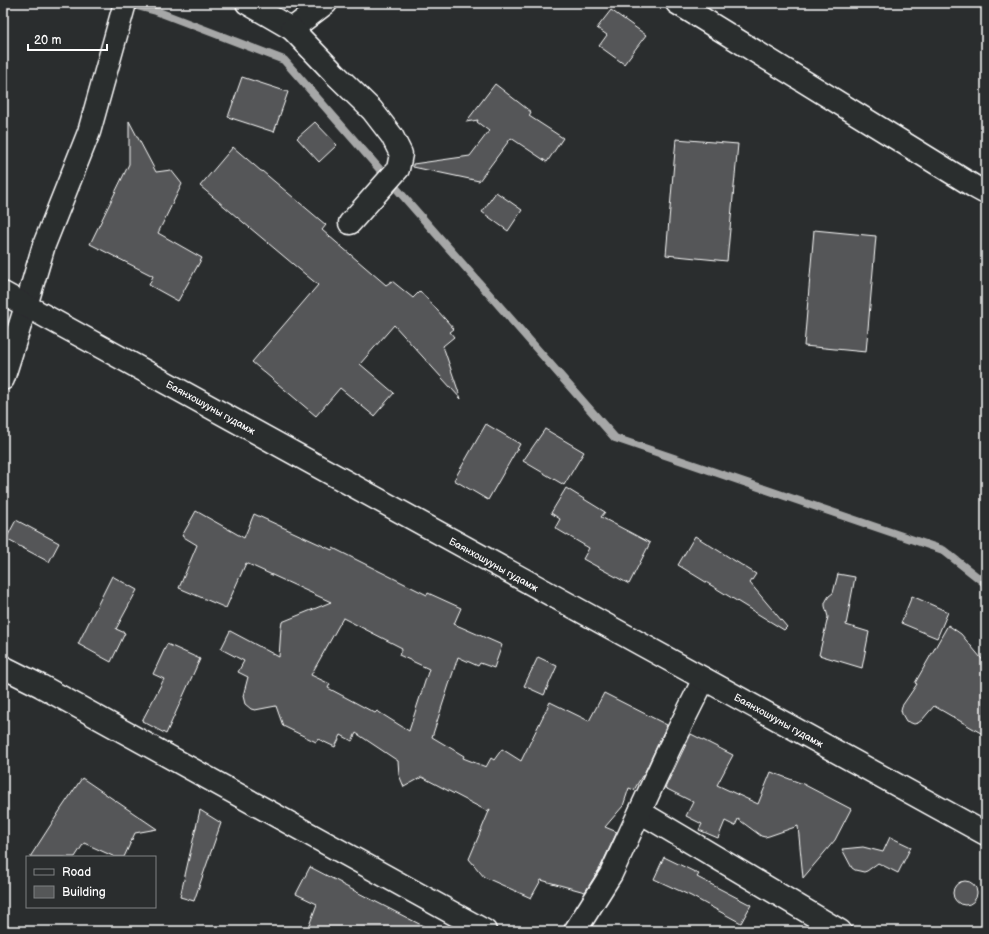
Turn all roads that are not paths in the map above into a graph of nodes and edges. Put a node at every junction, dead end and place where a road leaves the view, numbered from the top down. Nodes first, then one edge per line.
1 (247, 3) edge
2 (326, 3) edge
3 (677, 3) edge
4 (123, 10) edge
5 (292, 29) junction
6 (986, 193) edge
7 (350, 223) dead end
8 (3, 293) edge
9 (26, 306) junction
10 (3, 379) edge
11 (3, 668) edge
12 (704, 678) junction
13 (640, 812) junction
14 (986, 834) edge
15 (485, 931) edge
16 (575, 931) edge
17 (840, 931) edge

1 - 5 street
2 - 5 street
3 - 6 street
4 - 9 street
5 - 7 street
8 - 9 street, Баянхошууны гудамж
9 - 10 street
9 - 12 street, Баянхошууны гудамж
11 - 15 street
12 - 13 street
12 - 14 street, Баянхошууны гудамж
13 - 16 street
13 - 17 street

